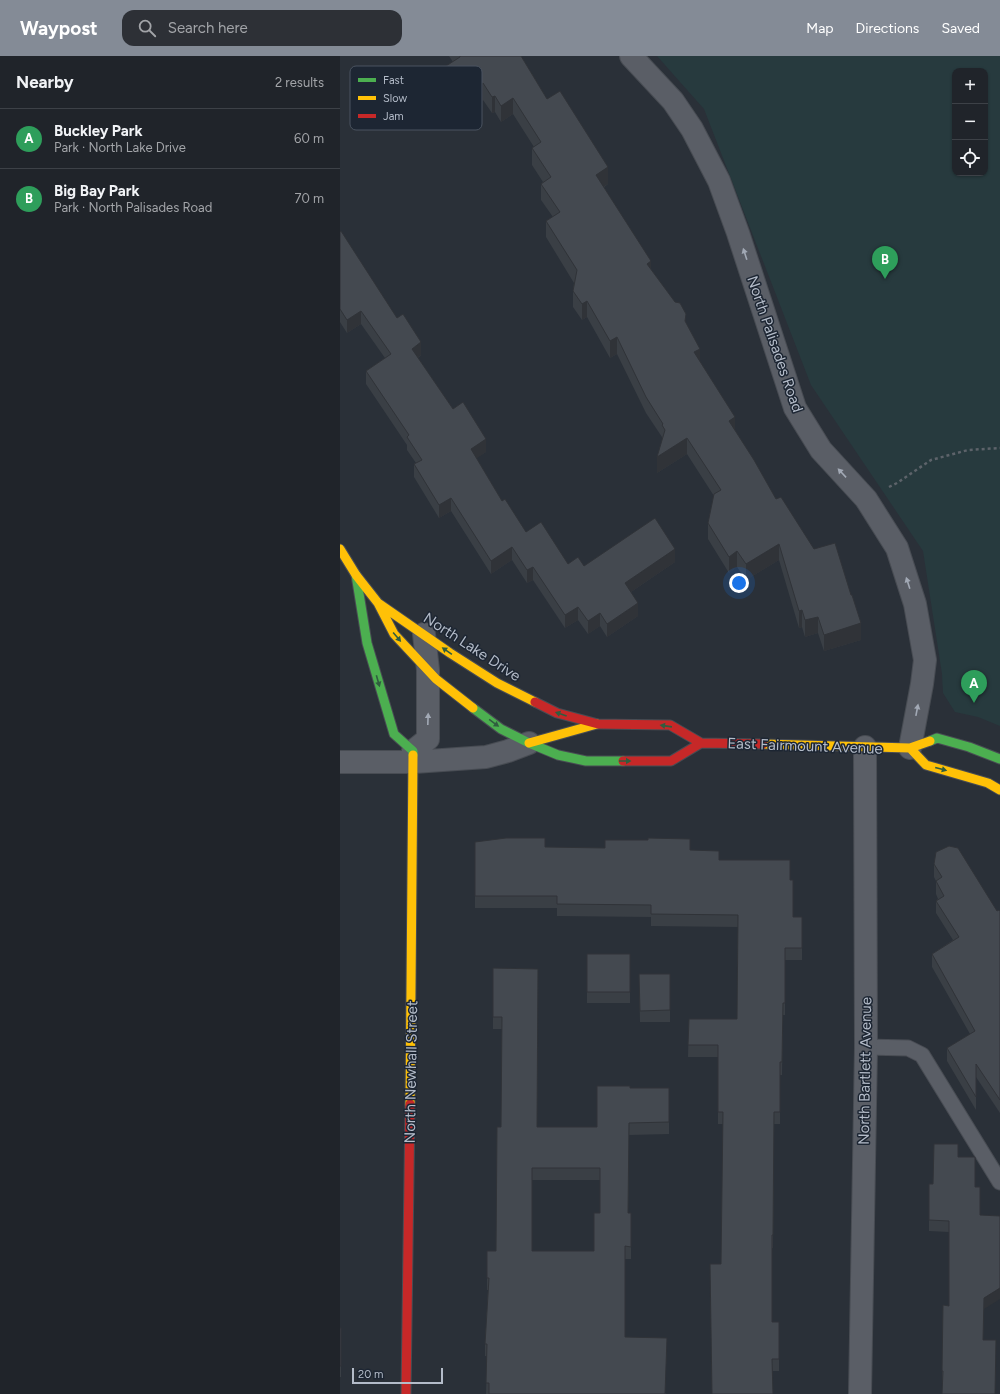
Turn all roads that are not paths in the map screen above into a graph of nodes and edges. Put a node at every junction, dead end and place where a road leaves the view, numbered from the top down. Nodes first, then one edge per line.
1 (631, 56) edge
2 (340, 549) edge
3 (356, 575) junction
4 (378, 603) junction
5 (424, 634) junction
6 (428, 670) junction
7 (598, 724) junction
8 (529, 743) junction
9 (701, 743) junction
10 (864, 747) junction
11 (910, 748) junction
12 (414, 757) junction
13 (1000, 758) edge
14 (340, 762) edge
15 (1000, 790) edge
16 (866, 1047) junction
17 (1000, 1182) edge
18 (406, 1394) edge
19 (860, 1394) edge

11 -> 1 street, North Palisades Road
2 - 3 main road, North Lake Drive
3 - 4 main road, North Lake Drive
3 -> 12 main road
4 - 5 main road, North Lake Drive
4 -> 6 main road, North Lake Drive
5 - 6 street
7 -> 5 main road, North Lake Drive
6 -> 8 main road, North Lake Drive
12 -> 6 street
7 - 8 main road
9 -> 7 main road, East Fairmount Avenue
8 -> 9 main road, North Lake Drive
8 - 12 street
9 - 10 main road, East Fairmount Avenue
10 - 11 main road, East Fairmount Avenue
10 - 16 street, North Bartlett Avenue
11 - 13 main road
11 -> 15 main road
12 - 14 street
12 - 18 main road, North Newhall Street
16 - 17 lane
16 - 19 street, North Bartlett Avenue

